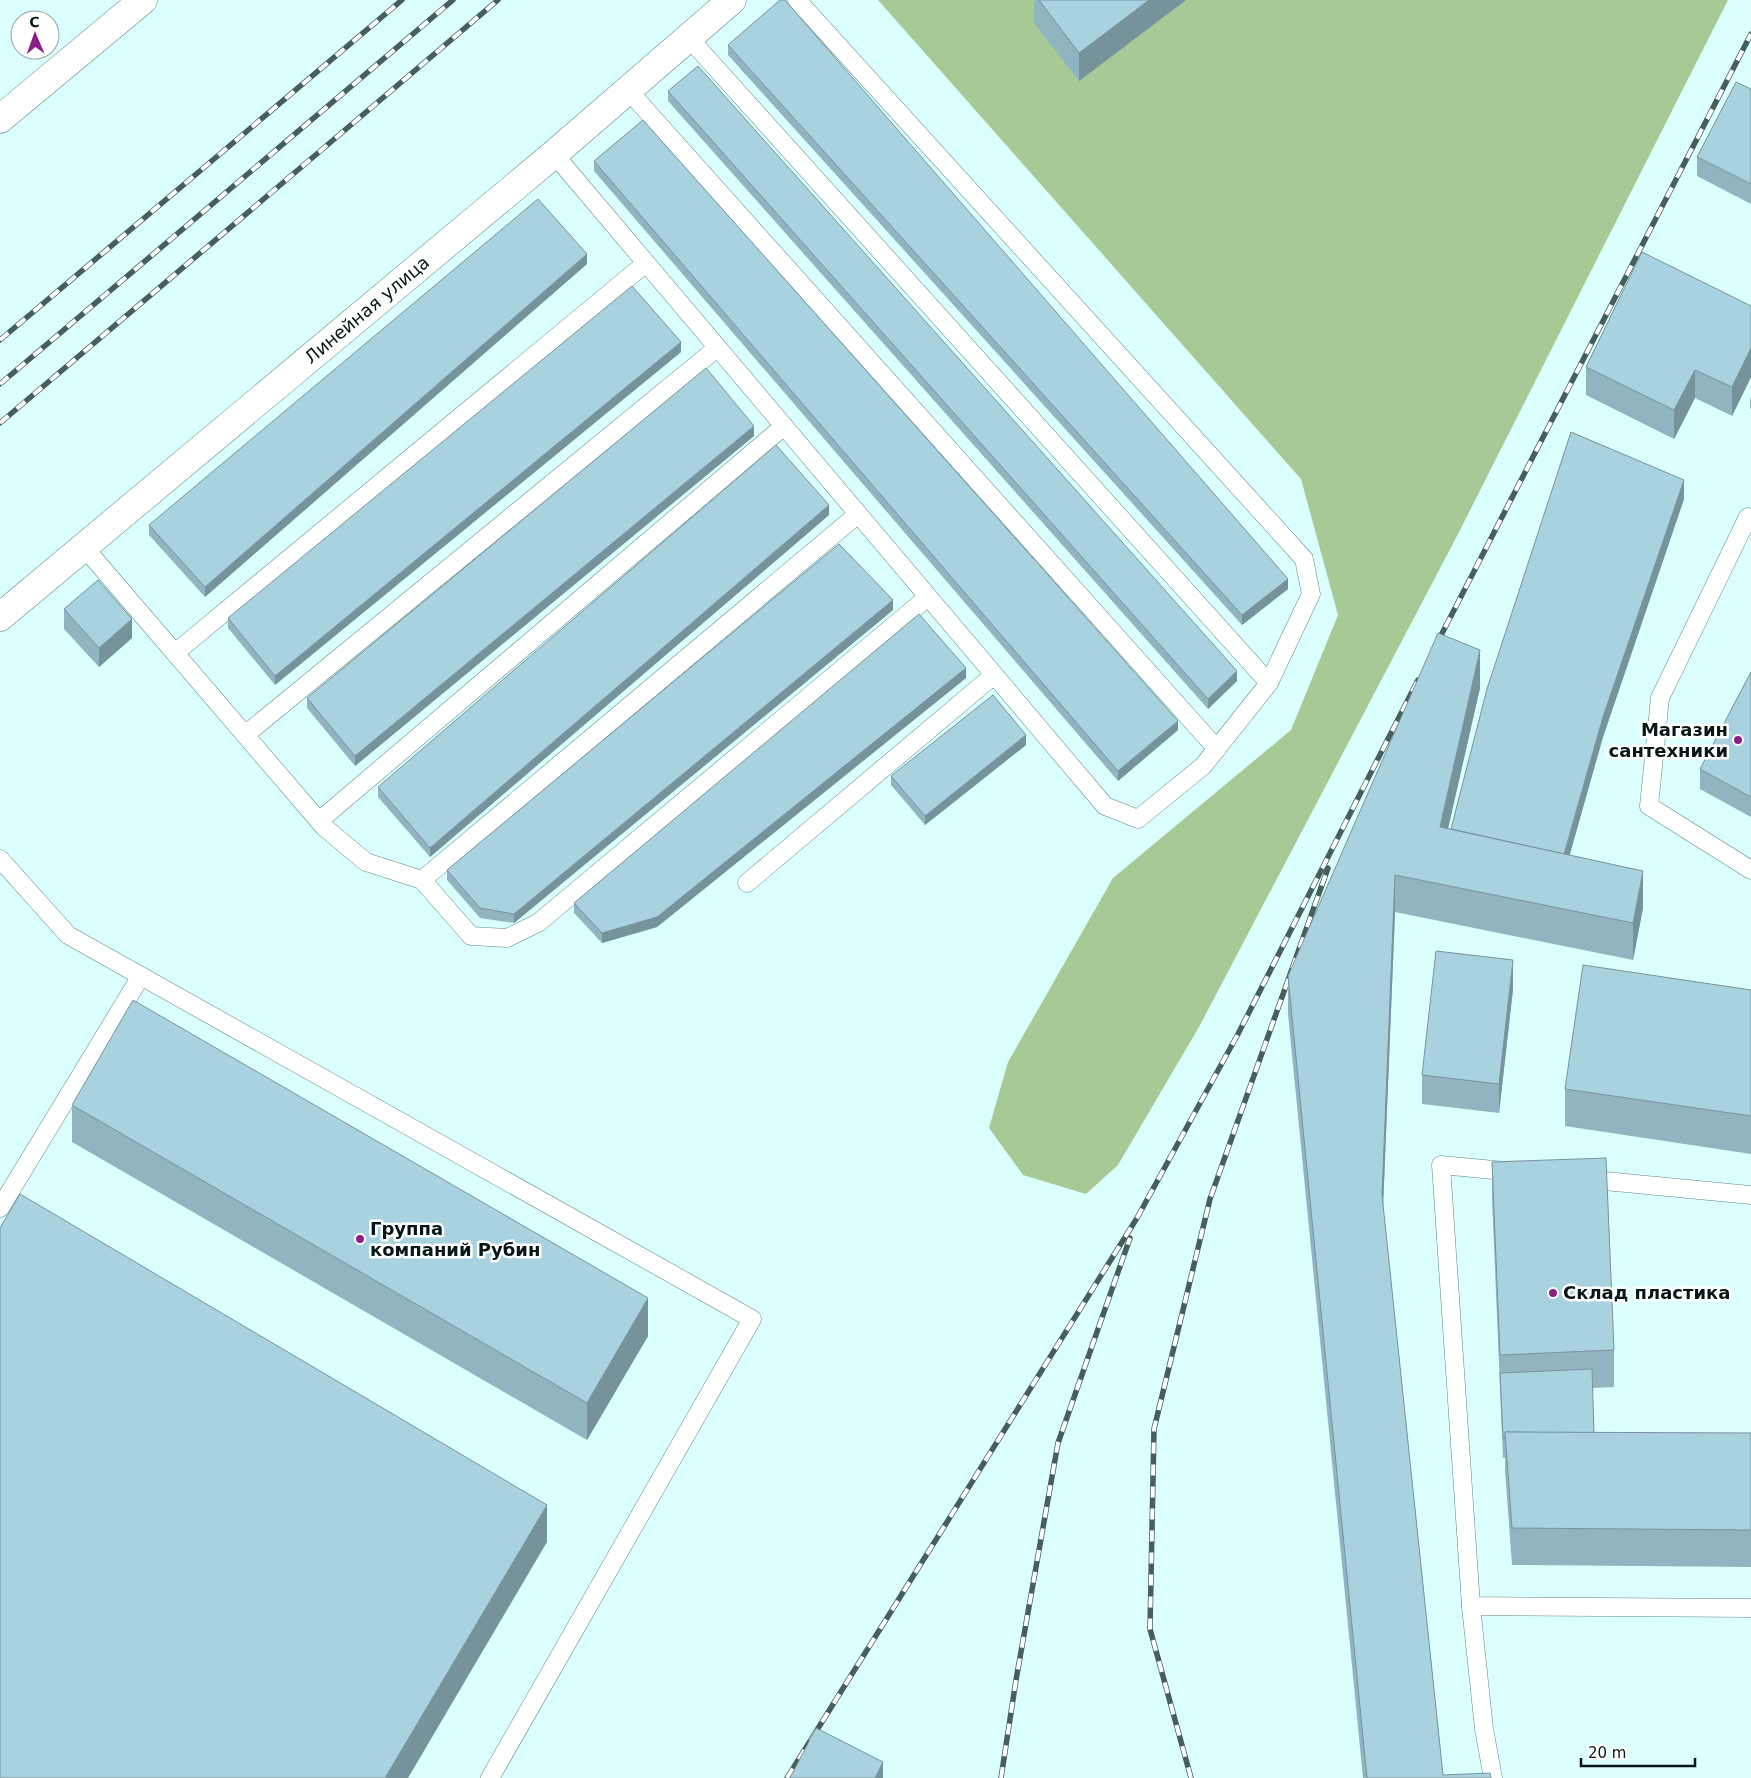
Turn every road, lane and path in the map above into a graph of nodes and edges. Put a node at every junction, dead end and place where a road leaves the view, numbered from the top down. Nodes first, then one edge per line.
1 (143, 0) edge
2 (732, 0) edge
3 (796, 0) edge
4 (688, 38) junction
5 (628, 90) junction
6 (0, 119) edge
7 (554, 154) junction
8 (646, 263) junction
9 (717, 348) junction
10 (784, 426) junction
11 (858, 514) junction
12 (1751, 518) edge
13 (84, 547) junction
14 (928, 597) junction
15 (0, 617) edge
16 (175, 653) junction
17 (994, 675) junction
18 (1269, 683) junction
19 (245, 734) junction
20 (1217, 749) junction
21 (319, 821) junction
22 (0, 859) edge
23 (1751, 870) edge
24 (422, 880) junction
25 (747, 883) dead end
26 (141, 976) junction
27 (1528, 1173) edge
28 (1567, 1177) edge
29 (1751, 1195) edge
30 (0, 1208) edge
31 (1471, 1606) junction
32 (1751, 1608) edge
33 (490, 1778) edge
34 (1493, 1778) edge

1 - 6 street
2 - 4 street, Линейная улица
3 - 18 lane
4 - 5 street, Линейная улица
4 - 18 lane
5 - 7 street, Линейная улица
5 - 20 lane
7 - 8 lane
7 - 13 street, Линейная улица
8 - 9 lane
8 - 16 lane
9 - 10 lane
9 - 19 lane
10 - 11 lane
10 - 21 lane
11 - 14 lane
11 - 24 lane
12 - 23 lane
13 - 15 street, Линейная улица
13 - 16 lane
14 - 17 lane
14 - 24 lane
16 - 19 lane
17 - 20 lane
17 - 25 lane
18 - 20 lane
19 - 21 lane
21 - 24 lane
22 - 26 lane
26 - 30 lane
26 - 33 lane
27 - 31 lane
28 - 29 lane
31 - 32 lane
31 - 34 lane

